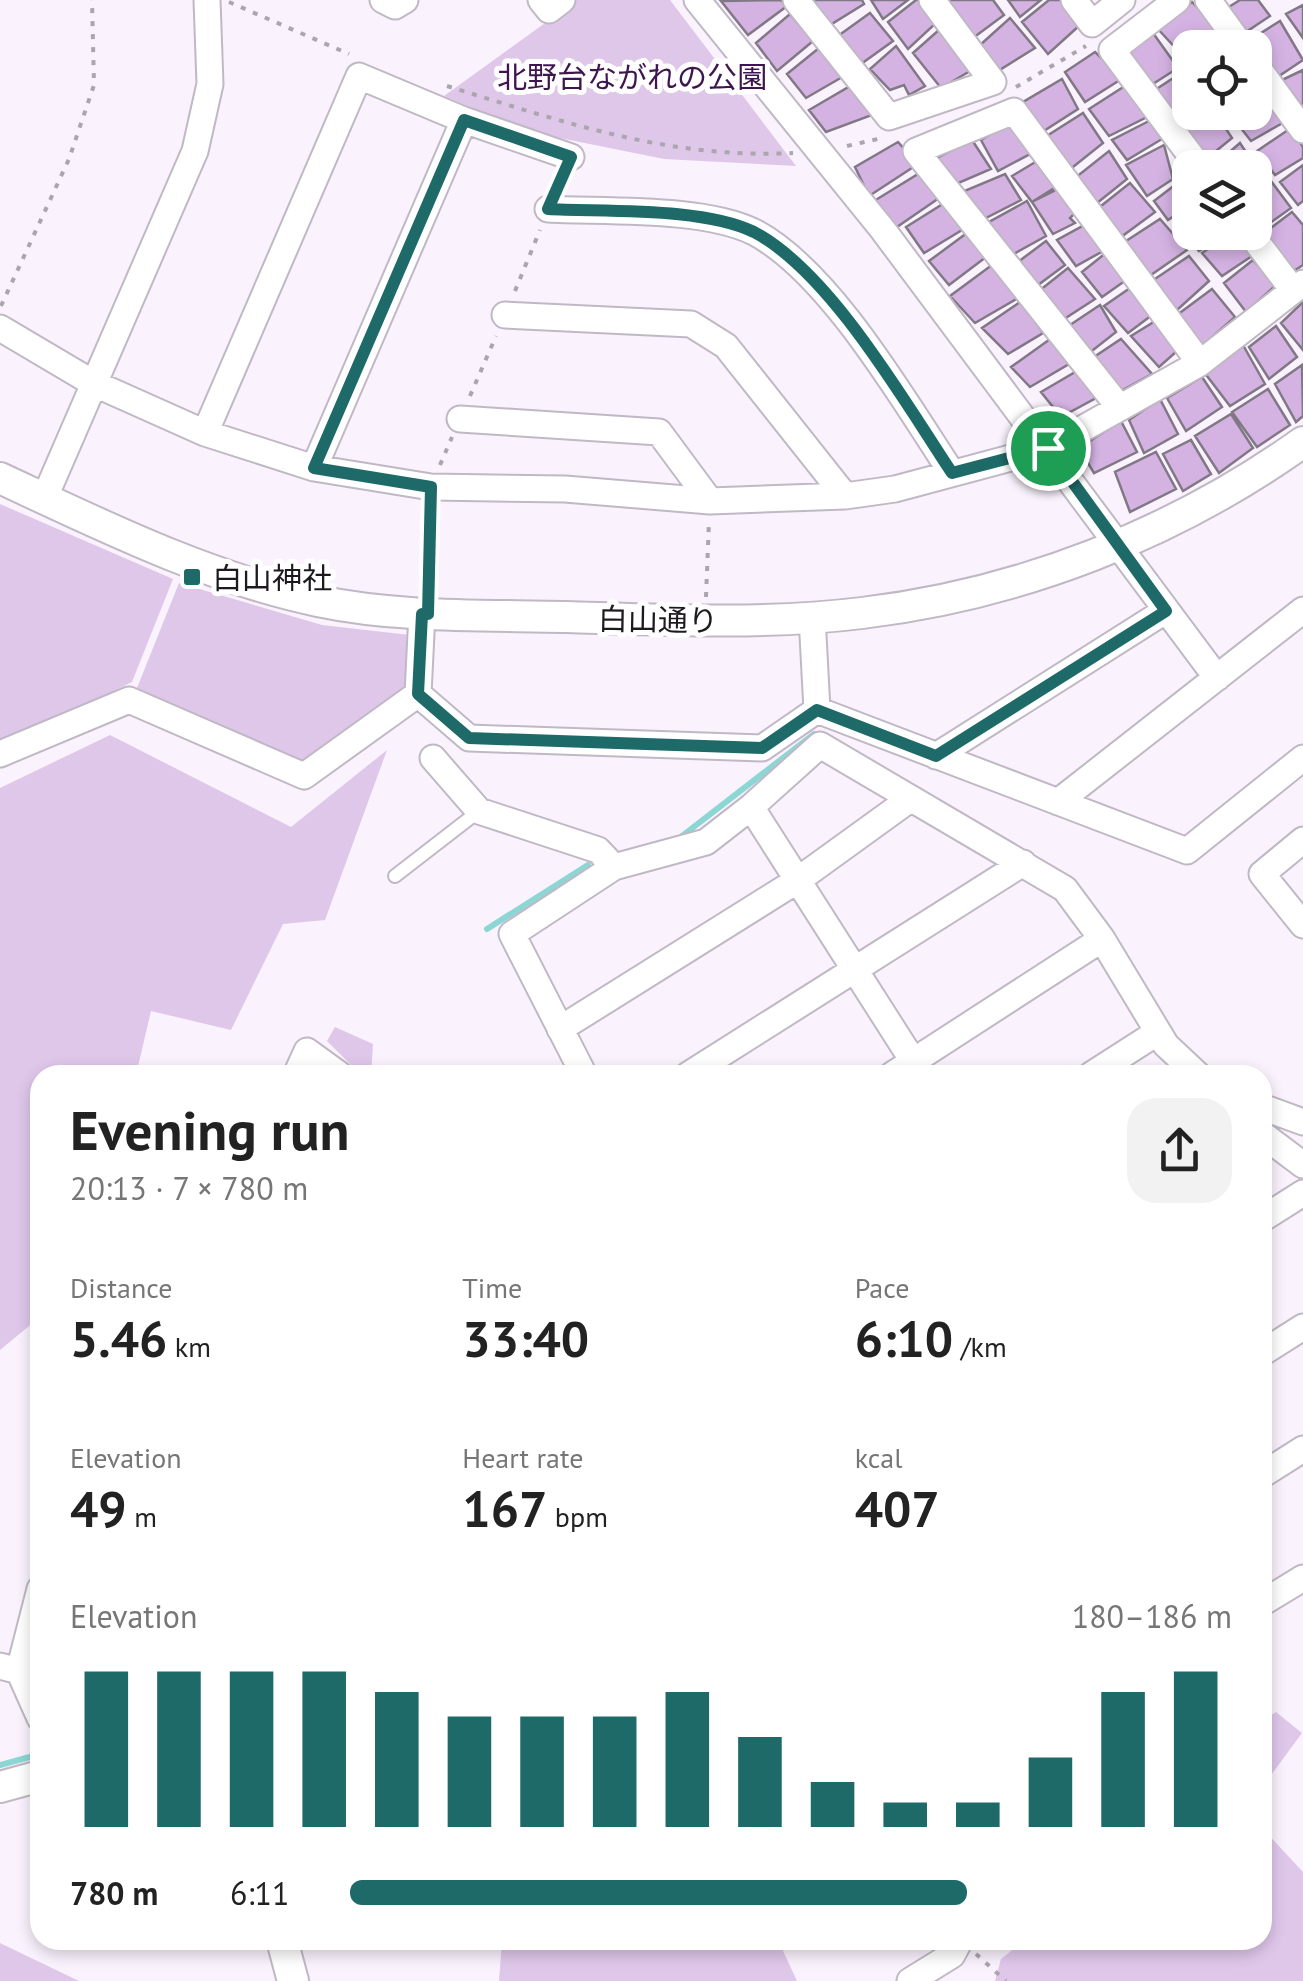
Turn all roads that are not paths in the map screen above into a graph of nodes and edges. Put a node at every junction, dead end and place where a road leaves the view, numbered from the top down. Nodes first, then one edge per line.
1 (207, 0) edge
2 (383, 0) edge
3 (405, 0) edge
4 (541, 0) edge
5 (562, 0) edge
6 (696, 0) edge
7 (796, 0) edge
8 (932, 0) edge
9 (1074, 0) edge
10 (1122, 0) edge
11 (1177, 0) edge
12 (1208, 0) edge
13 (1229, 30) edge
14 (1272, 87) edge
15 (464, 120) junction
16 (1303, 130) edge
17 (1187, 150) edge
18 (571, 157) dead end
19 (548, 209) road end
20 (1266, 250) edge
21 (1298, 286) edge
22 (506, 315) road end
23 (0, 328) edge
24 (1200, 363) junction
25 (93, 383) junction
26 (1120, 408) junction
27 (460, 419) road end
28 (205, 433) junction
29 (1303, 442) edge
30 (1048, 448) junction
31 (314, 468) junction
32 (952, 473) junction
33 (0, 478) edge
34 (845, 496) junction
35 (44, 499) junction
36 (710, 500) junction
37 (1116, 546) junction
38 (1303, 610) edge
39 (1166, 611) junction
40 (425, 614) junction
41 (812, 618) junction
42 (1217, 678) junction
43 (418, 694) junction
44 (817, 710) junction
45 (0, 754) edge
46 (936, 756) junction
47 (433, 758) dead end
48 (1303, 758) edge
49 (910, 799) junction
50 (1058, 802) junction
51 (752, 807) junction
52 (479, 811) junction
53 (1303, 840) edge
54 (1023, 864) junction
55 (614, 868) junction
56 (395, 876) dead end
57 (798, 880) junction
58 (1303, 925) edge
59 (1102, 938) junction
60 (854, 970) junction
61 (560, 1029) junction
62 (1158, 1032) junction
63 (301, 1065) edge
64 (326, 1065) edge
65 (579, 1065) edge
66 (704, 1065) edge
67 (906, 1065) edge
68 (916, 1065) edge
69 (1107, 1065) edge
70 (1187, 1065) edge
71 (1272, 1111) edge
72 (1303, 1122) edge
73 (1272, 1142) edge
74 (1303, 1165) edge
75 (1303, 1193) edge
76 (1272, 1213) edge
77 (1303, 1327) edge
78 (1272, 1347) edge
79 (1303, 1449) edge
80 (1272, 1469) edge
81 (1303, 1578) edge
82 (1272, 1597) edge
83 (30, 1615) edge
84 (9, 1669) edge
85 (30, 1702) edge
86 (30, 1779) edge
87 (0, 1787) edge
88 (285, 1950) edge
89 (960, 1950) edge
90 (293, 1981) edge
91 (910, 1981) edge

1 - 25 street
2 - 3 street
4 - 5 street
6 - 30 street
7 - 8 street
9 - 10 street
11 - 17 street
12 - 13 street
14 - 16 street
15 - 18 street
15 - 28 street
15 - 31 street
19 - 32 street
20 - 21 street
21 - 24 street
22 - 34 street
23 - 25 street
24 - 26 street
24 - 26 street
25 - 28 street
25 - 35 street
26 - 30 street
27 - 36 street
28 - 31 street
29 - 37 street, 白山通り
30 - 32 street
30 - 37 street
31 - 36 street
32 - 34 street
33 - 35 street, 白山通り
34 - 36 street
35 - 40 street, 白山通り
37 - 39 street
37 - 41 street, 白山通り
38 - 42 street
39 - 42 street
39 - 46 street
40 - 41 street, 白山通り
40 - 43 street
41 - 44 street
42 - 50 street
43 - 44 street
43 - 45 street
44 - 46 street
46 - 50 street
47 - 52 street
48 - 50 street
49 - 51 street
49 - 54 street
49 - 57 street
51 - 55 street
51 - 57 street
52 - 55 street
52 - 56 lane
53 - 58 street
54 - 59 street
54 - 60 street
55 - 61 street
57 - 60 street
57 - 61 street
59 - 62 street
59 - 68 street
60 - 66 street
60 - 67 street
61 - 65 street
62 - 69 street
62 - 70 street
63 - 64 street
71 - 72 street
73 - 74 street
75 - 76 street
77 - 78 street
79 - 80 street
81 - 82 street
83 - 84 street
84 - 85 street
86 - 87 street
88 - 90 street
89 - 91 street

